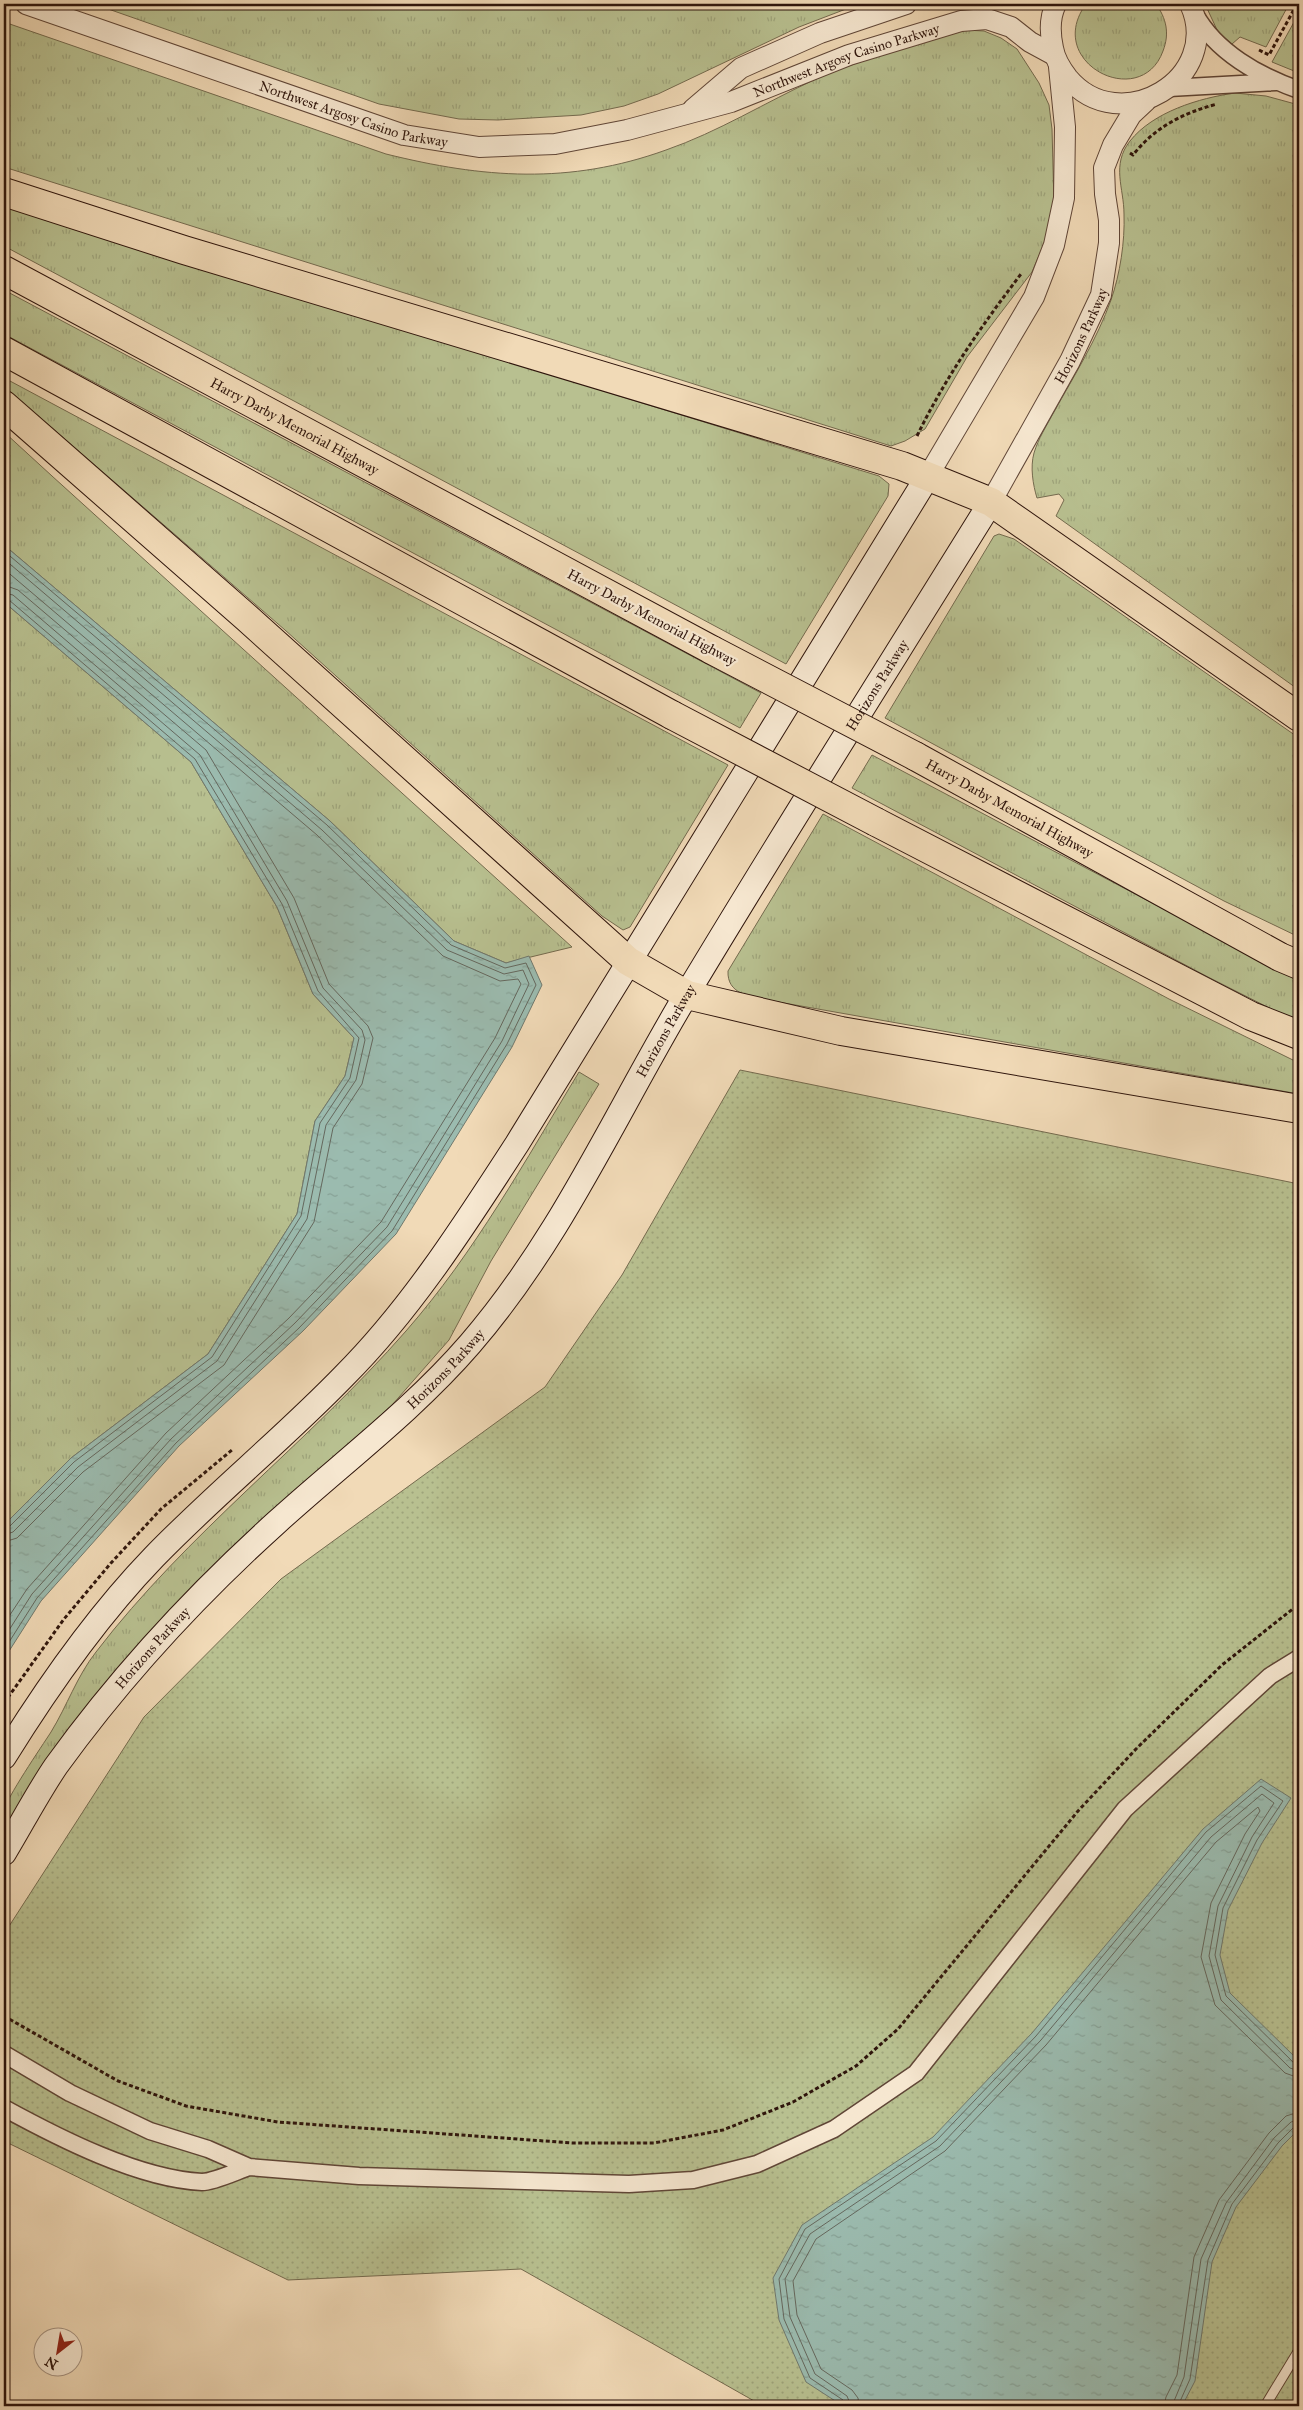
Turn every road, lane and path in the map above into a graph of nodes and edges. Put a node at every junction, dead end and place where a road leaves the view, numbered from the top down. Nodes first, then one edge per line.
1 (26, 4) edge
2 (906, 4) edge
3 (1056, 4) edge
4 (1297, 4) edge
5 (1192, 8) edge
6 (1251, 47) dead end
7 (1057, 61) junction
8 (1276, 82) junction
9 (1169, 88) junction
10 (1299, 90) edge
11 (1146, 101) junction
12 (1219, 104) dead end
13 (691, 112) junction
14 (1113, 145) junction
15 (4, 192) edge
16 (4, 270) edge
17 (1022, 272) dead end
18 (4, 351) edge
19 (4, 405) edge
20 (917, 436) dead end
21 (928, 476) junction
22 (990, 502) junction
23 (1299, 717) edge
24 (628, 962) junction
25 (1299, 965) edge
26 (686, 995) junction
27 (1299, 1034) edge
28 (1299, 1109) edge
29 (234, 1449) dead end
30 (1299, 1604) edge
31 (1299, 1658) edge
32 (4, 1704) edge
33 (4, 1757) edge
34 (4, 1853) edge
35 (4, 2016) edge
36 (4, 2054) edge
37 (4, 2108) edge
38 (249, 2167) junction
39 (1299, 2350) edge
40 (1269, 2405) edge

1 - 13 street, Northwest Argosy Casino Parkway
2 - 13 street, Northwest Argosy Casino Parkway
3 - 7 street
4 - 6 path
5 - 8 street
5 - 9 street
7 - 11 street
7 - 13 street, Northwest Argosy Casino Parkway
7 - 21 street
8 - 9 street
8 - 10 street
9 - 11 street
11 - 14 street, Horizons Parkway
12 - 14 path
14 - 22 street, Horizons Parkway
15 - 21 highway
16 - 25 highway, Harry Darby Memorial Highway, bridge
17 - 20 path
18 - 27 highway, bridge
19 - 24 highway
21 - 22 highway
21 - 24 main road
22 - 23 highway
22 - 26 main road, Horizons Parkway
24 - 26 highway
24 - 33 main road
26 - 28 highway
26 - 34 main road, Horizons Parkway
29 - 32 path
30 - 35 path
31 - 38 street
36 - 38 street
37 - 38 street
39 - 40 lane

